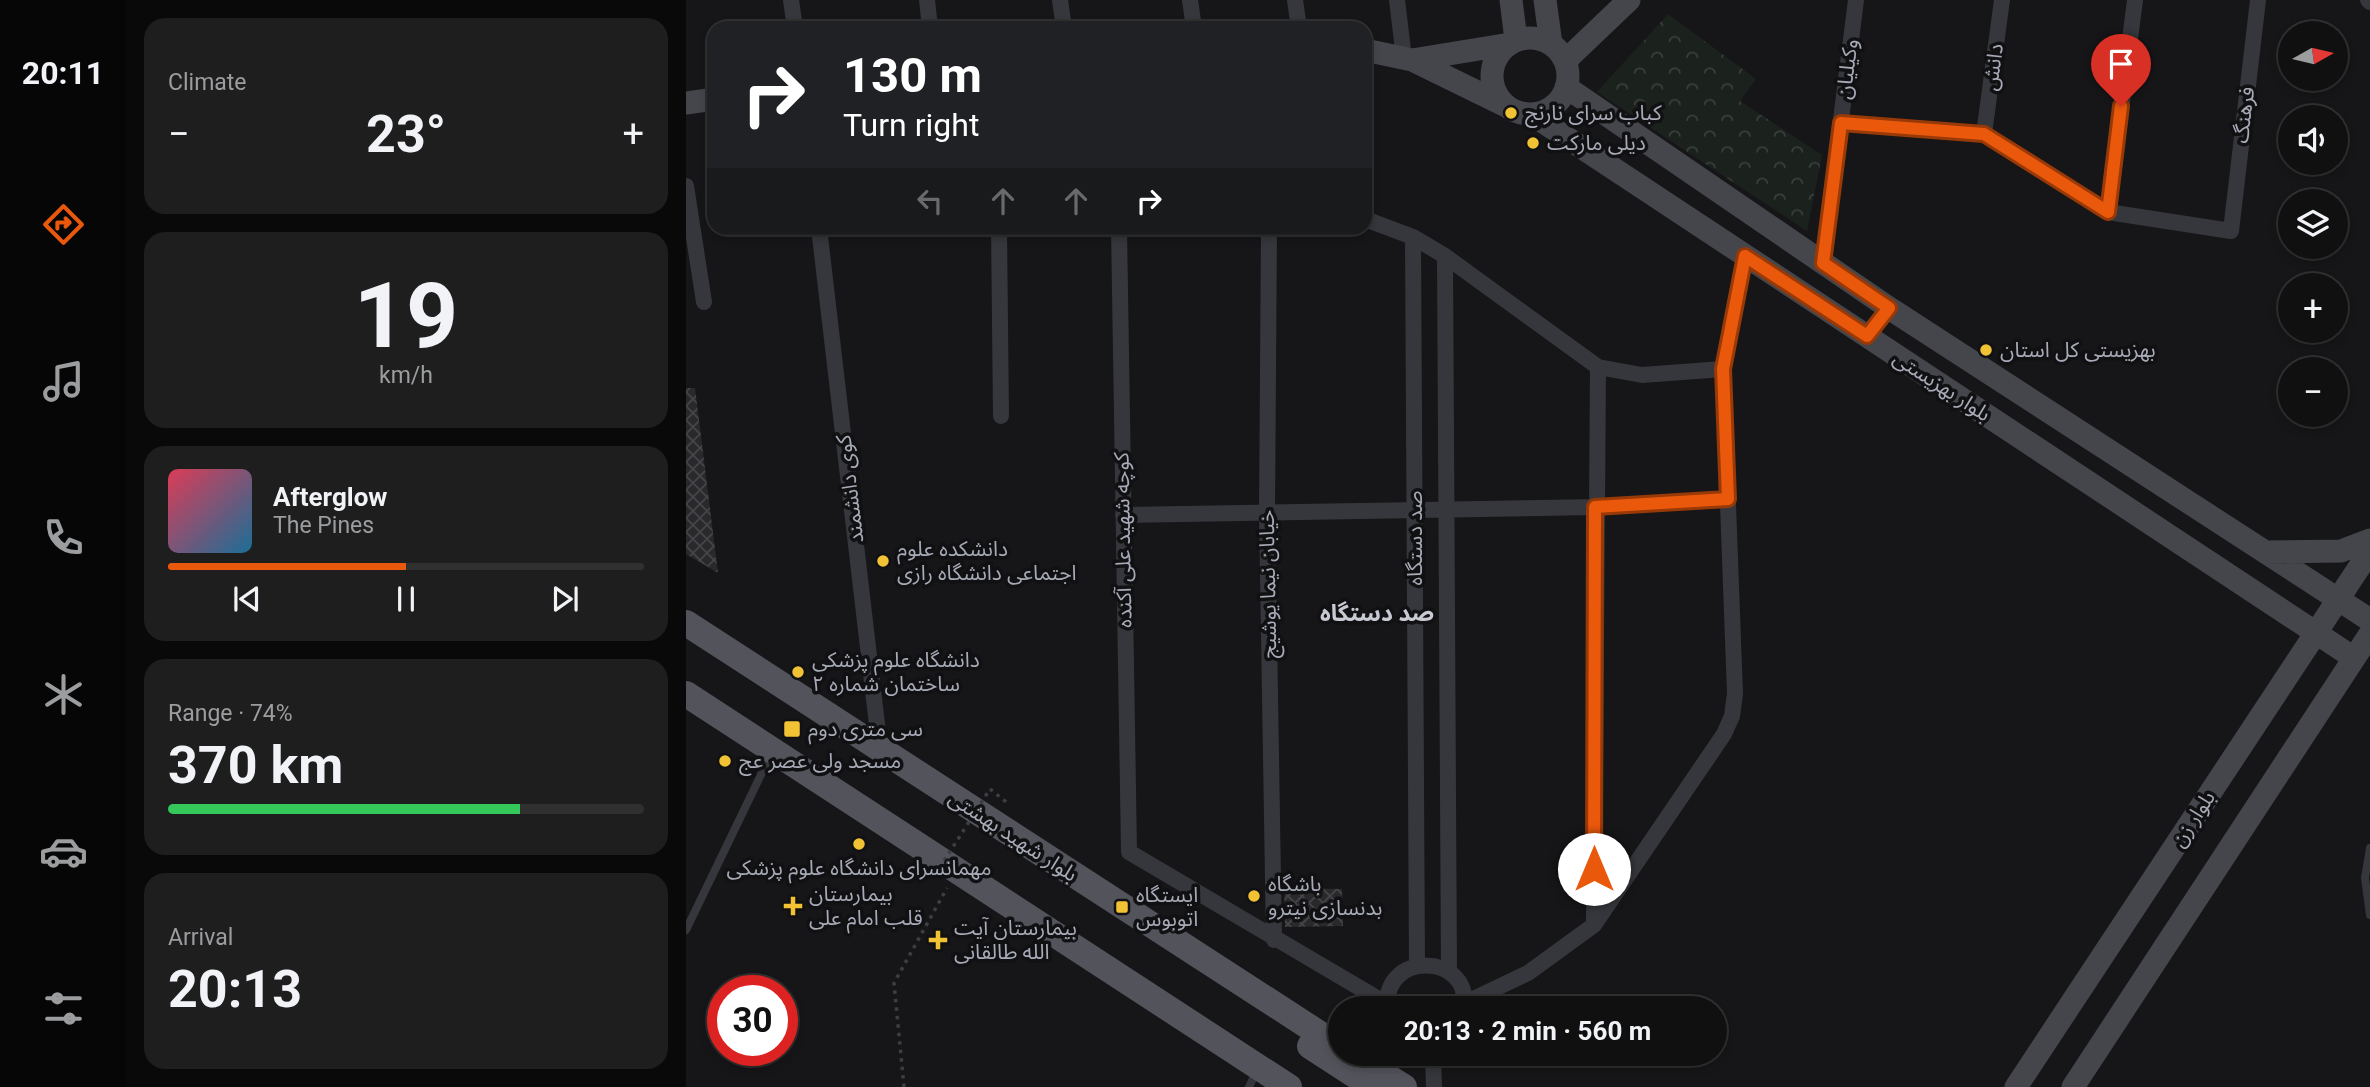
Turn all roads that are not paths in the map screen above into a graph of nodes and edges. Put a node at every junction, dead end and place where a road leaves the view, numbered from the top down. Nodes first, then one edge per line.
1 (791, 0) edge
2 (927, 0) edge
3 (1060, 0) edge
4 (1191, 0) edge
5 (1295, 0) edge
6 (1397, 0) edge
7 (1511, 0) edge
8 (1545, 0) edge
9 (1629, 0) edge
10 (1856, 0) edge
11 (2002, 0) edge
12 (2135, 0) edge
13 (2258, 0) edge
14 (794, 21) edge
15 (929, 21) edge
16 (1063, 21) edge
17 (1193, 21) edge
18 (1297, 21) edge
19 (1513, 42) junction
20 (1372, 51) edge
21 (1558, 52) junction
22 (1408, 59) junction
23 (1566, 87) junction
24 (707, 100) edge
25 (686, 103) edge
26 (1508, 107) junction
27 (1531, 114) junction
28 (1841, 123) junction
29 (1984, 134) junction
30 (686, 186) edge
31 (2108, 212) junction
32 (1372, 222) edge
33 (820, 235) edge
34 (999, 235) edge
35 (1119, 235) edge
36 (1269, 235) edge
37 (1413, 237) junction
38 (1445, 256) junction
39 (1745, 256) junction
40 (1823, 263) junction
41 (704, 302) dead end
42 (1889, 308) junction
43 (1867, 336) junction
44 (1598, 367) junction
45 (1723, 369) junction
46 (1001, 416) dead end
47 (1728, 499) junction
48 (1595, 507) junction
49 (1415, 509) junction
50 (1446, 509) junction
51 (1267, 512) junction
52 (1123, 515) junction
53 (2370, 540) edge
54 (2370, 551) edge
55 (2267, 552) junction
56 (2339, 599) junction
57 (2370, 620) edge
58 (686, 623) edge
59 (2316, 633) junction
60 (2370, 634) edge
61 (2354, 658) junction
62 (686, 694) edge
63 (880, 750) junction
64 (773, 751) junction
65 (2370, 848) edge
66 (2370, 915) edge
67 (1594, 925) junction
68 (686, 930) edge
69 (1274, 940) junction
70 (1197, 955) junction
71 (1417, 965) junction
72 (1449, 971) junction
73 (1370, 996) edge
74 (1390, 996) edge
75 (1462, 996) edge
76 (1483, 996) edge
77 (1164, 1006) junction
78 (1328, 1039) edge
79 (1370, 1066) edge
80 (1433, 1066) edge
81 (1268, 1081) edge
82 (1310, 1087) edge
83 (1373, 1087) edge
84 (1404, 1087) edge
85 (1434, 1087) edge
86 (2017, 1087) edge
87 (2073, 1087) edge

1 - 14 street
2 - 15 street
3 - 16 street
4 - 17 street
5 - 18 street
6 - 22 street
7 - 19 main road
8 - 21 main road
9 - 21 main road
10 - 28 street, وکیلیان
11 - 29 street, دانش
12 - 31 street
13 - 31 street, فرهنگ
19 - 21 main road
19 - 22 main road
19 - 26 main road
20 - 22 main road
21 - 23 main road
22 - 26 main road
23 - 27 main road
23 - 40 main road, بلوار بهزیستی
24 - 25 main road
26 - 27 main road
27 - 39 main road, بلوار بهزیستی
28 - 29 street
28 - 40 street, وکیلیان
29 - 31 street
30 - 41 street
32 - 37 street
33 - 63 street, کوی دانشمند
34 - 46 street
35 - 52 street, کوچه شهید علی آکنده
36 - 51 street, خیابان نیما یوشیج
37 - 38 street
37 - 49 street, صد دستگاه
38 - 44 street
38 - 50 street, صد دستگاه
39 - 43 main road, بلوار بهزیستی
39 - 45 street
40 - 42 main road, بلوار بهزیستی
42 - 43 main road
42 - 55 main road, بلوار بهزیستی
43 - 59 main road, بلوار بهزیستی
44 - 45 street
44 - 48 street
45 - 47 street
47 - 48 street
47 - 67 street
48 - 50 street
48 - 67 street
49 - 50 street
49 - 51 street
49 - 71 street, صد دستگاه
50 - 72 street, صد دستگاه
51 - 52 street
51 - 69 street, خیابان نیما یوشیج
52 - 69 street, کوچه شهید علی آکنده
53 - 55 main road
54 - 56 main road, بلوار زن
55 - 56 main road, بلوار بهزیستی
56 - 57 main road, بلوار بهزیستی
56 - 59 main road, بلوار زن
58 - 63 main road, بلوار شهید بهشتی
59 - 61 main road, بلوار بهزیستی
59 - 86 main road, بلوار زن
60 - 61 main road
61 - 87 main road
62 - 64 main road
63 - 70 main road, بلوار شهید بهشتی
64 - 68 lane
64 - 77 main road
65 - 66 lane
67 - 76 street
69 - 73 street
70 - 78 main road, بلوار شهید بهشتی
70 - 83 main road
71 - 72 street
71 - 74 street
72 - 75 street
77 - 81 main road
77 - 82 main road
79 - 84 main road
80 - 85 street

